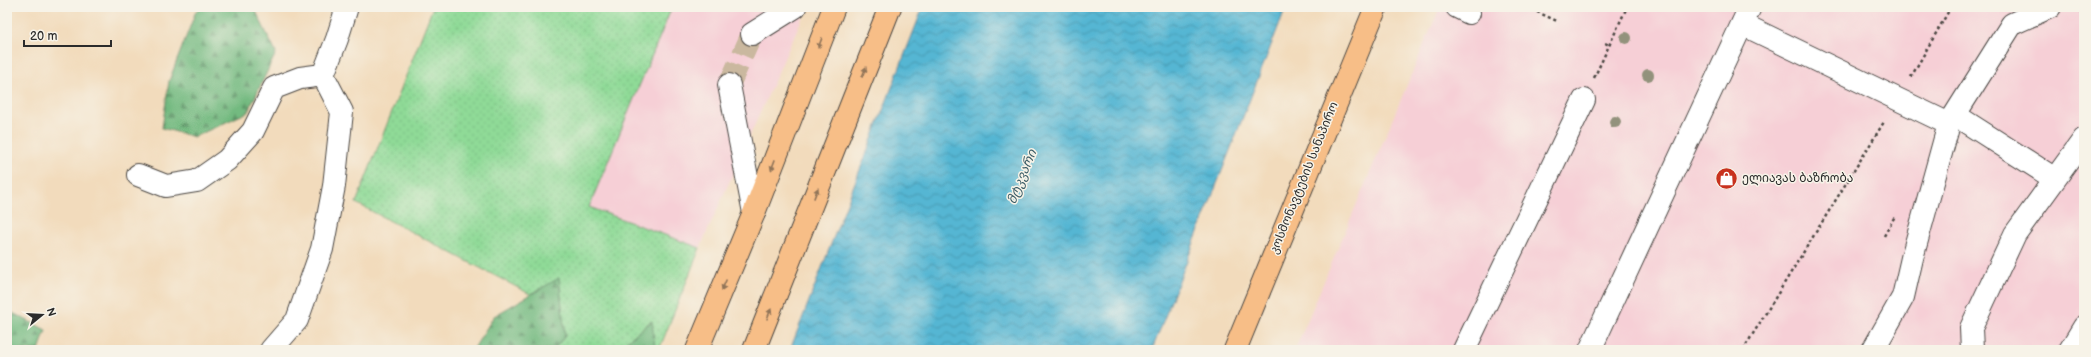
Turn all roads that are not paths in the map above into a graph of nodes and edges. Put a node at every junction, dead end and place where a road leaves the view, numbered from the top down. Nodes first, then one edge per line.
1 (347, 7) edge
2 (795, 7) edge
3 (834, 7) edge
4 (890, 7) edge
5 (1376, 7) edge
6 (2050, 7) edge
7 (1746, 15) edge
8 (752, 34) tunnel mouth
9 (323, 75) junction
10 (729, 85) tunnel mouth
11 (1584, 100) road end
12 (1952, 120) junction
13 (2084, 139) edge
14 (138, 175) dead end
15 (2054, 179) junction
16 (754, 213) junction
17 (2084, 327) edge
18 (271, 350) edge
19 (697, 350) edge
20 (754, 350) edge
21 (1235, 350) edge
22 (1464, 350) edge
23 (1590, 350) edge
24 (1873, 350) edge
25 (1972, 350) edge
26 (2070, 350) edge

1 - 9 lane
2 - 8 lane
3 -> 16 main road
20 -> 4 main road
5 - 21 main road, კოსმონავტების სანაპირო
6 - 12 lane
7 - 12 lane
7 - 23 lane
9 - 14 lane
9 - 18 lane
10 - 16 lane
11 - 22 lane
12 - 15 lane
12 - 24 lane
13 - 15 lane
15 - 25 lane
16 -> 19 main road
17 - 26 lane

